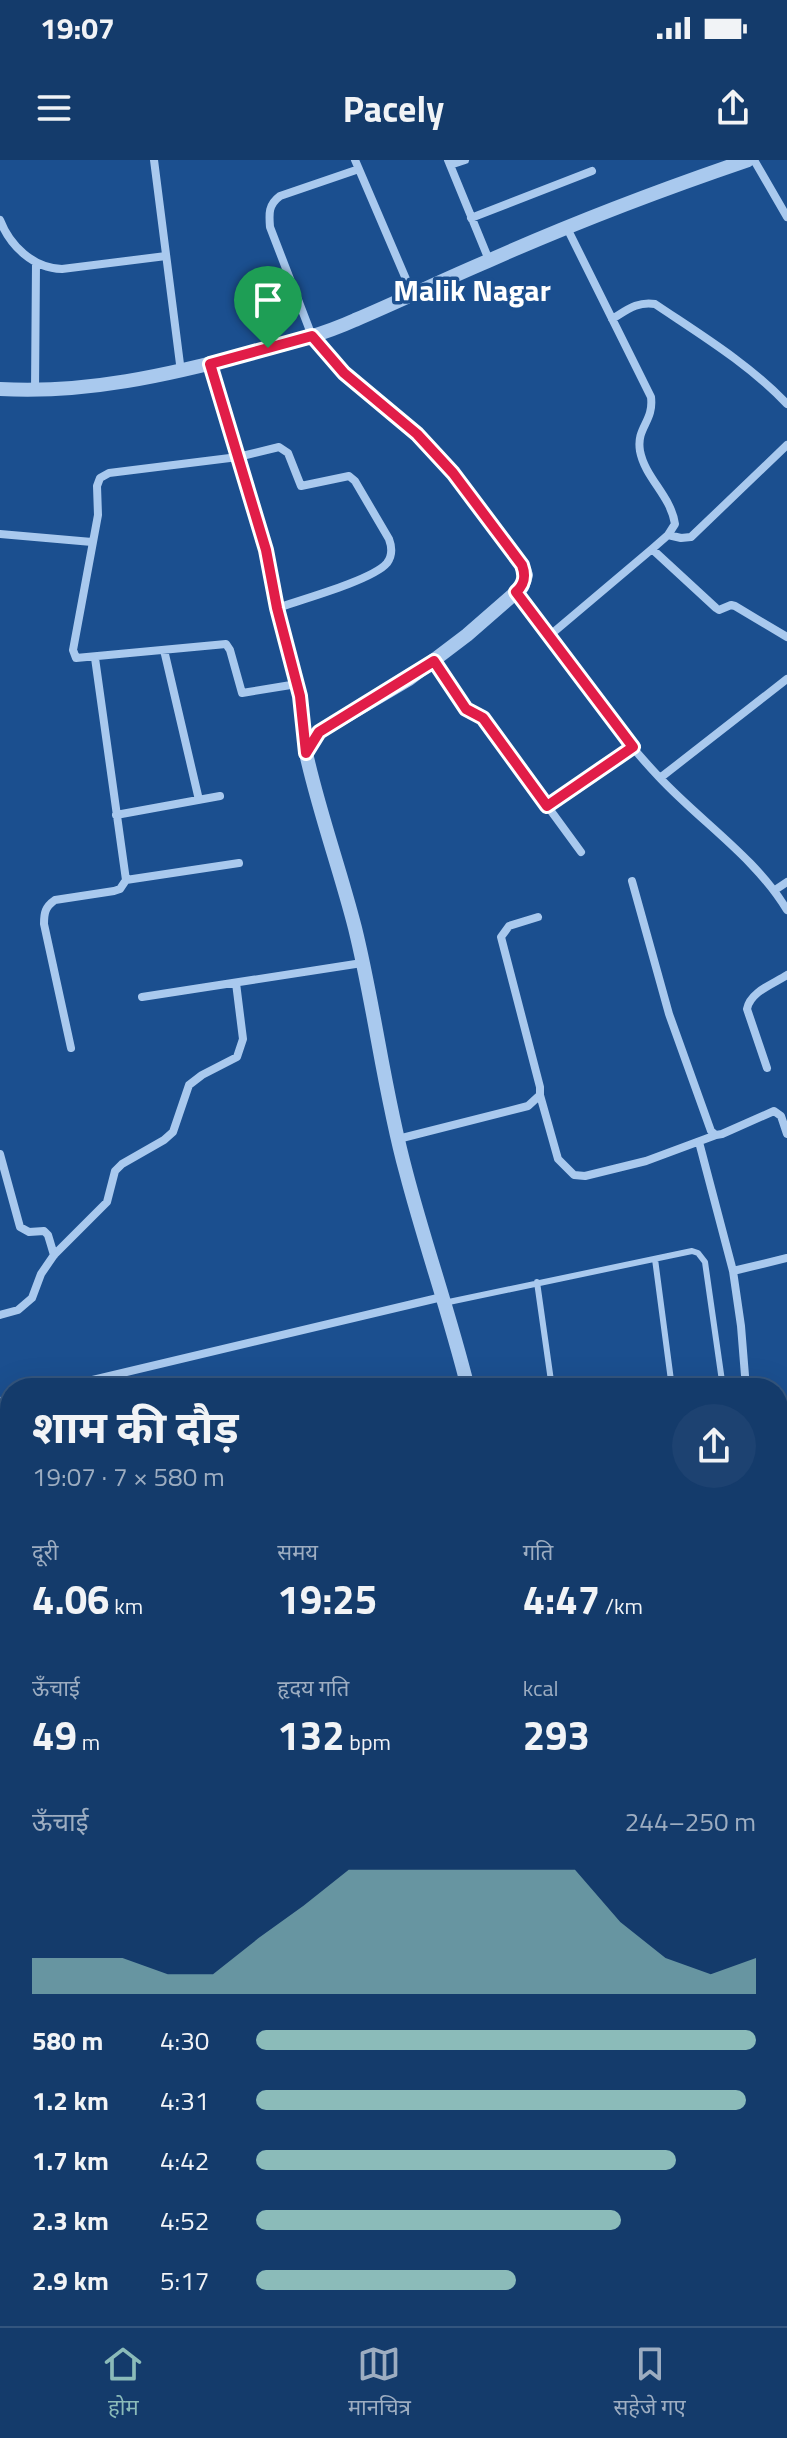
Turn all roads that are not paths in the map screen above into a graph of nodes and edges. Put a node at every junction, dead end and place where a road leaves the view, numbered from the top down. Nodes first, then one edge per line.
1 (154, 160) edge
2 (465, 160) edge
3 (746, 160) edge
4 (754, 160) edge
5 (358, 163) edge
6 (449, 163) edge
7 (592, 171) dead end
8 (787, 217) edge
9 (471, 218) junction
10 (0, 220) edge
11 (567, 228) junction
12 (166, 256) junction
13 (489, 260) junction
14 (36, 263) junction
15 (412, 293) junction
16 (612, 319) junction
17 (312, 336) junction
18 (210, 364) junction
19 (181, 372) junction
20 (0, 389) edge
21 (35, 391) junction
22 (787, 404) edge
23 (787, 445) edge
24 (238, 457) junction
25 (0, 534) edge
26 (668, 535) junction
27 (92, 542) junction
28 (652, 549) junction
29 (516, 592) junction
30 (277, 608) junction
31 (549, 636) junction
32 (787, 637) edge
33 (164, 650) junction
34 (95, 658) junction
35 (434, 661) junction
36 (787, 679) edge
37 (297, 684) junction
38 (633, 747) junction
39 (306, 753) junction
40 (660, 778) junction
41 (220, 796) dead end
42 (199, 800) junction
43 (547, 806) junction
44 (116, 815) junction
45 (581, 852) dead end
46 (239, 863) dead end
47 (126, 880) junction
48 (632, 881) dead end
49 (787, 882) edge
50 (775, 890) junction
51 (787, 910) edge
52 (538, 917) dead end
53 (362, 963) junction
54 (787, 975) edge
55 (236, 983) junction
56 (142, 997) dead end
57 (71, 1048) dead end
58 (767, 1068) dead end
59 (540, 1095) junction
60 (787, 1134) edge
61 (716, 1135) junction
62 (398, 1139) junction
63 (699, 1142) junction
64 (0, 1154) edge
65 (54, 1255) junction
66 (787, 1258) edge
67 (655, 1259) junction
68 (733, 1271) junction
69 (537, 1282) junction
70 (443, 1300) junction
71 (0, 1315) edge
72 (103, 1378) edge
73 (465, 1378) edge
74 (551, 1378) edge
75 (671, 1378) edge
76 (722, 1378) edge
77 (745, 1378) edge

1 - 12 street
2 - 6 street
3 - 11 street
4 - 8 street
5 - 15 street
5 - 17 street
6 - 9 street
7 - 9 street
9 - 13 street
10 - 14 street
11 - 13 street
11 - 16 street
12 - 14 street
12 - 19 street
13 - 15 street
14 - 21 street
15 - 17 street
16 - 22 street
16 - 26 street
17 - 18 street
17 - 29 street
18 - 19 street
18 - 24 street
19 - 21 street
20 - 21 street
23 - 26 street
24 - 27 street
24 - 30 street
24 - 30 street
25 - 27 street
26 - 28 street
27 - 34 street
28 - 31 street
28 - 32 street
29 - 31 street
29 - 35 street
30 - 37 street
31 - 38 street
33 - 34 street
33 - 37 street
33 - 42 street
34 - 44 street
35 - 39 street
35 - 43 street
36 - 40 street
37 - 39 street
38 - 40 street
38 - 43 street
39 - 53 street
40 - 50 street
41 - 42 street
42 - 44 street
43 - 45 street
44 - 47 street
46 - 47 street
47 - 57 street
48 - 61 street
49 - 50 street
50 - 51 street
52 - 59 street
53 - 55 street
53 - 62 street
54 - 58 street
55 - 56 street
55 - 65 street
59 - 62 street
59 - 63 street
60 - 61 street
61 - 63 street
62 - 70 street
63 - 68 street
64 - 65 street
65 - 71 street
66 - 68 street
67 - 69 lane
67 - 75 lane
67 - 76 lane
68 - 77 street
69 - 70 lane
69 - 74 lane
70 - 72 street
70 - 73 street

